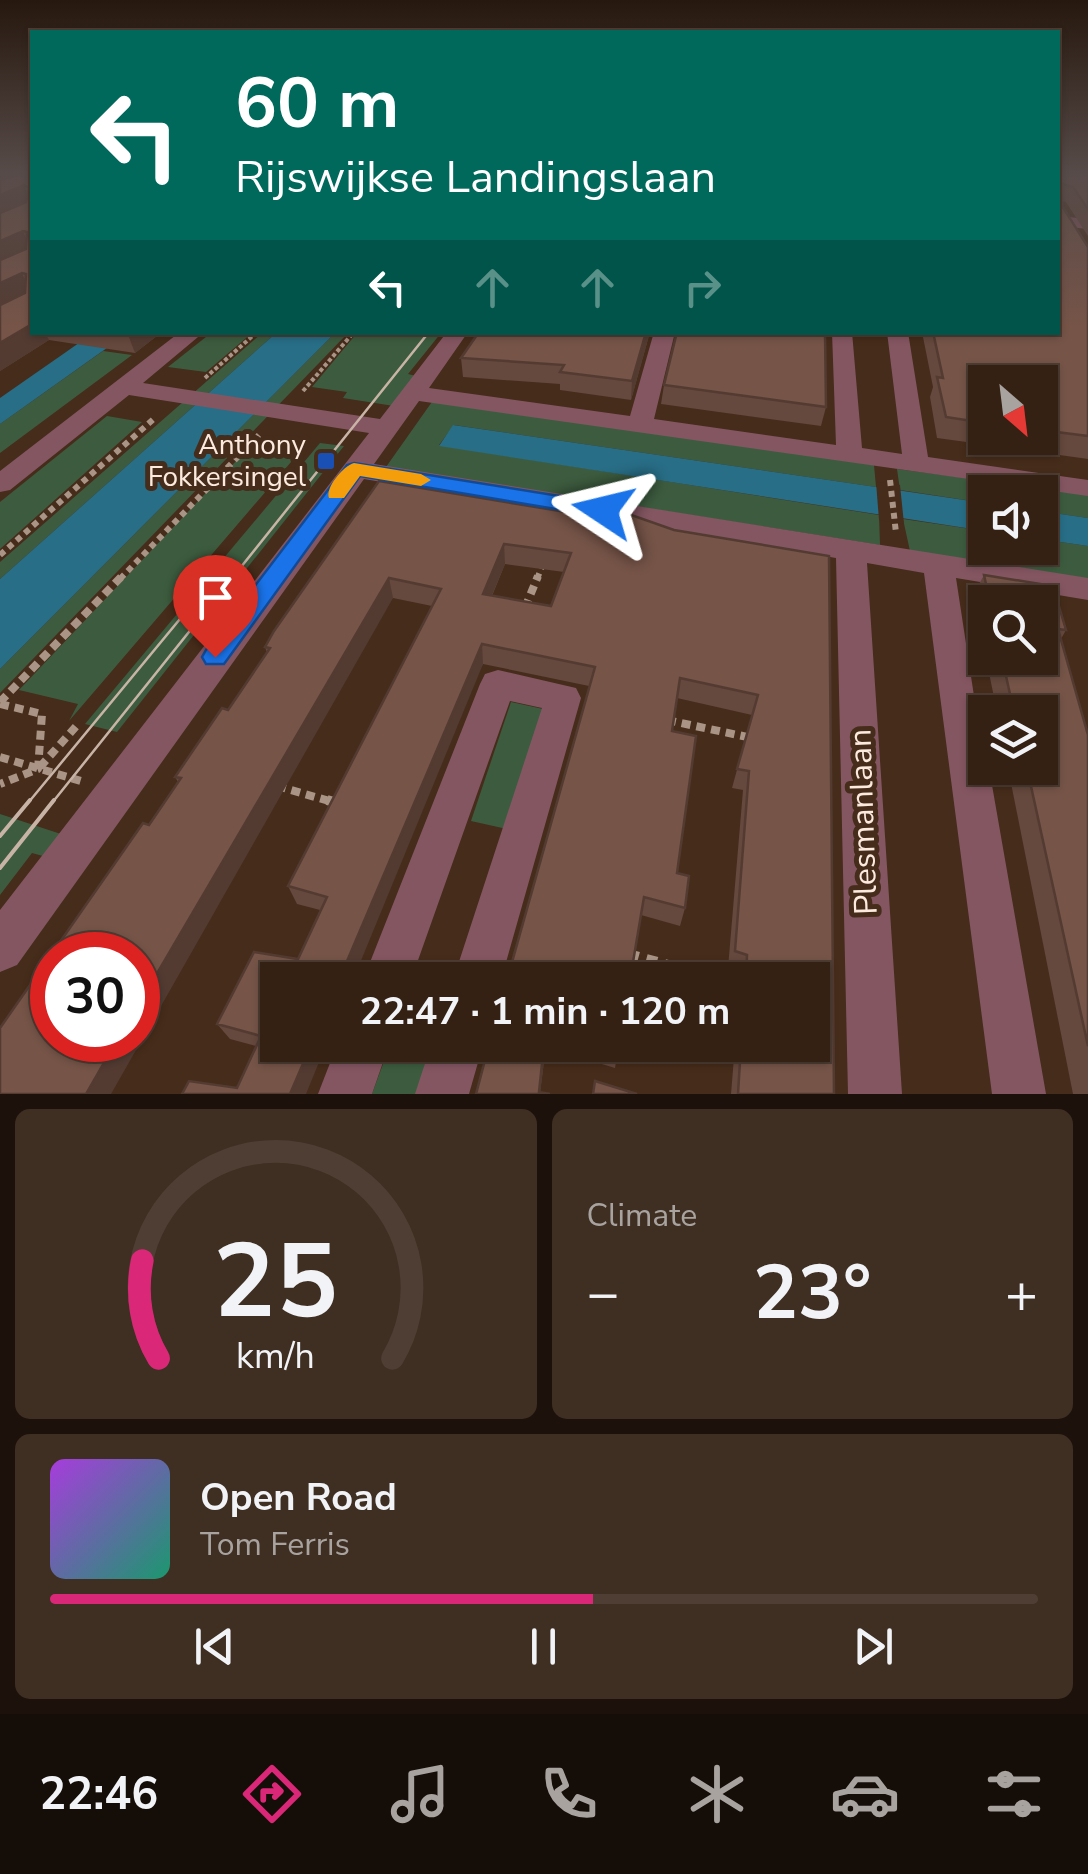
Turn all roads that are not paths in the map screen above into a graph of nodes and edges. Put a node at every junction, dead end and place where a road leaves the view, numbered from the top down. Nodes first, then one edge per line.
1 (1065, 224) edge
2 (1080, 246) edge
3 (190, 335) edge
4 (456, 335) edge
5 (665, 335) edge
6 (842, 335) edge
7 (897, 335) edge
8 (124, 387) junction
9 (414, 392) junction
10 (640, 424) junction
11 (388, 428) junction
12 (850, 454) junction
13 (916, 463) junction
14 (354, 469) junction
15 (0, 484) edge
16 (1088, 488) edge
17 (851, 550) junction
18 (938, 565) junction
19 (1088, 589) edge
20 (0, 948) edge
21 (394, 962) edge
22 (482, 962) edge
23 (357, 1062) edge
24 (452, 1062) edge
25 (345, 1094) edge
26 (442, 1094) edge
27 (874, 1094) edge
28 (1019, 1094) edge

1 - 2 street
3 - 8 street
4 - 9 street
5 - 10 street
6 - 12 street
7 - 13 street
8 - 11 street
8 - 15 street
9 - 10 street
9 - 11 street
10 - 12 street
11 - 14 street
12 - 13 street
13 - 16 street
14 - 17 street
14 - 20 street
17 - 18 street
17 - 27 street, Plesmanlaan
18 - 19 street
18 - 28 street
21 - 22 street
23 - 25 street
24 - 26 street

